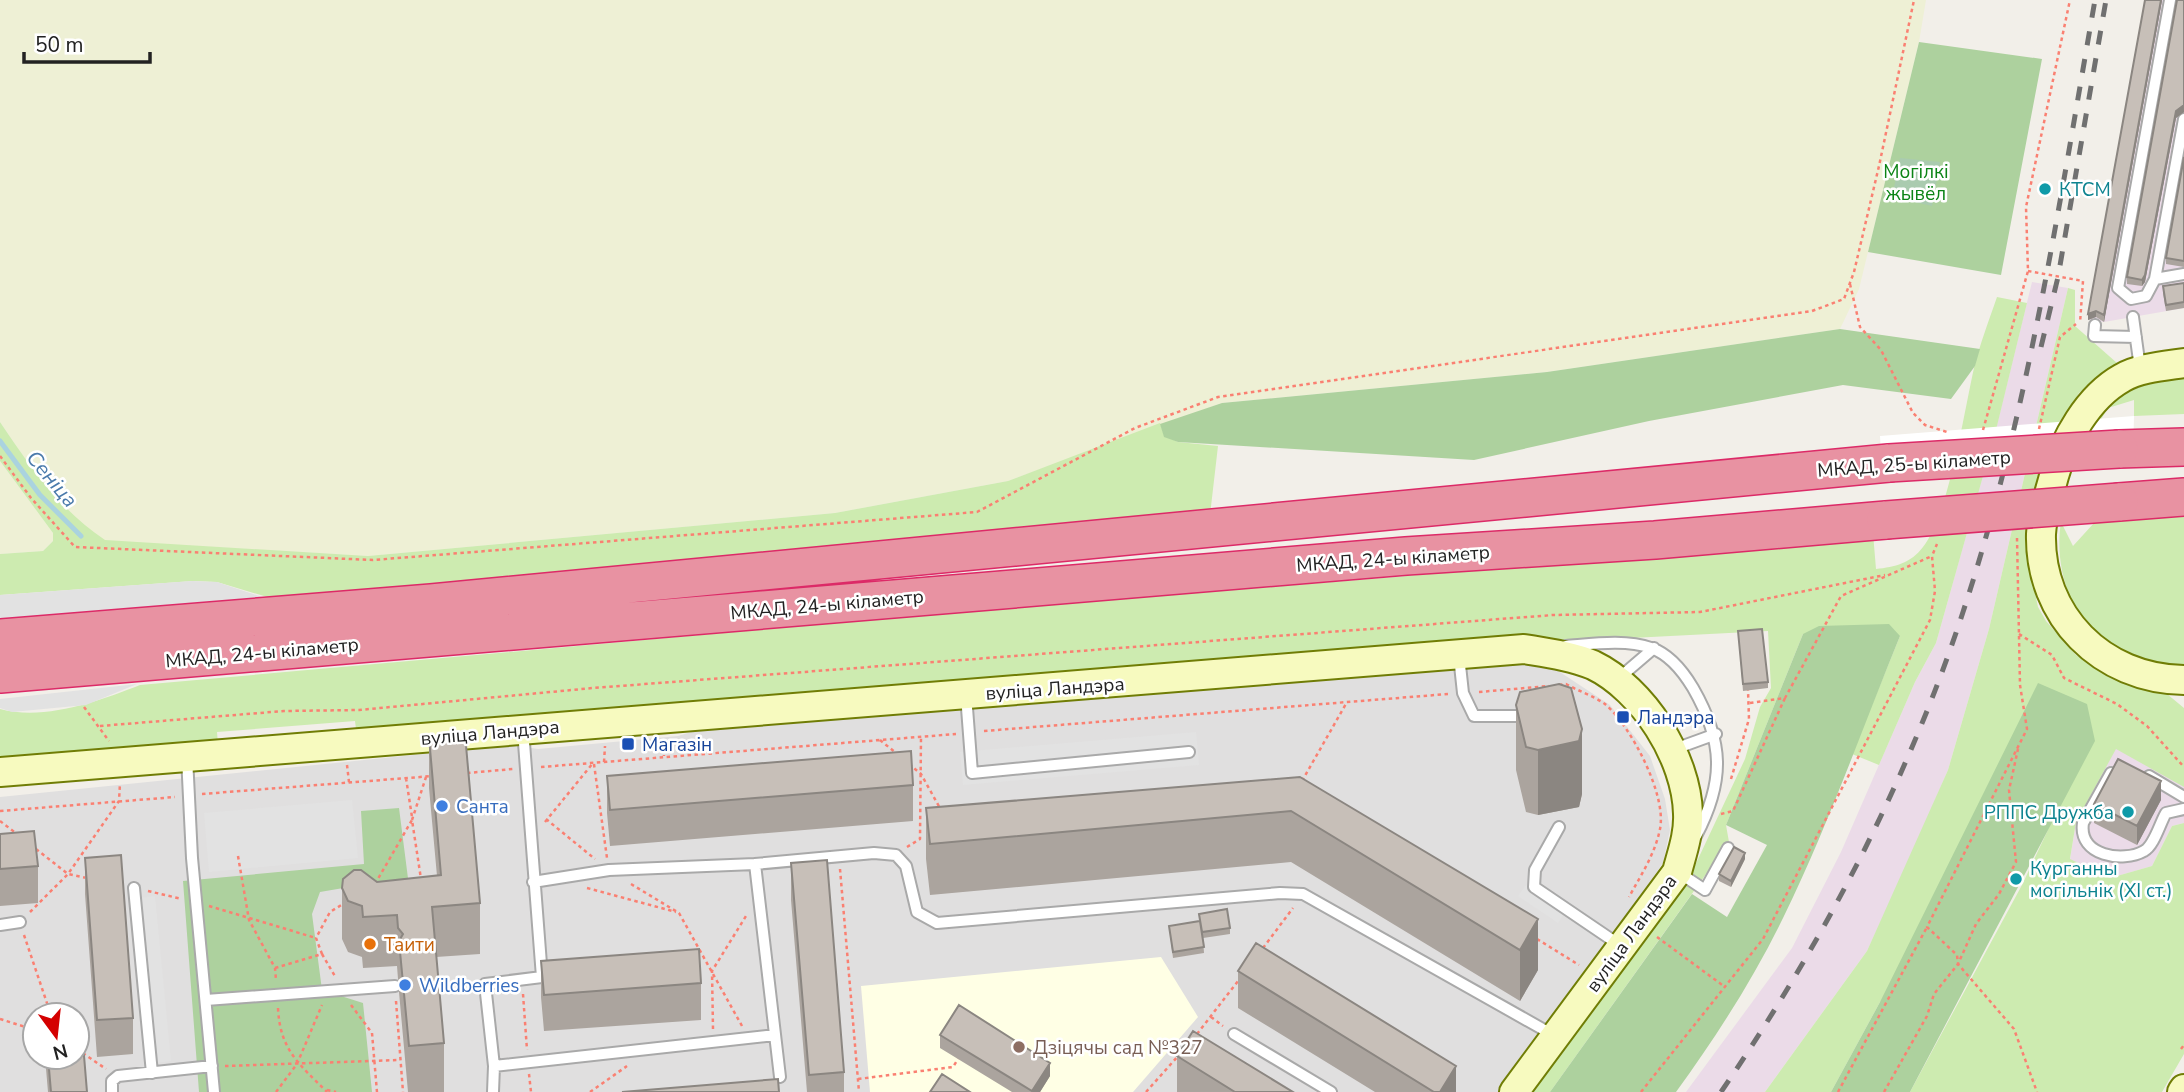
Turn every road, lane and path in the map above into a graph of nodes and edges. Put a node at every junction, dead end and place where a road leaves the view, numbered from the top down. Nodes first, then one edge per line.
1 (1914, 0) edge
2 (2070, 0) edge
3 (2170, 0) edge
4 (2184, 119) edge
5 (2028, 271) junction
6 (2184, 274) edge
7 (2155, 279) junction
8 (1850, 284) junction
9 (2133, 317) dead end
10 (2076, 324) dead end
11 (2095, 326) joint
12 (2136, 337) junction
13 (2184, 363) edge
14 (2140, 371) junction
15 (1954, 434) dead end
16 (1981, 436) dead end
17 (2036, 439) dead end
18 (2184, 447) edge
19 (0, 456) edge
20 (1645, 486) joint
21 (2184, 497) edge
22 (2018, 532) dead end
23 (1938, 543) dead end
24 (1933, 556) junction
25 (1885, 575) junction
26 (2018, 634) junction
27 (0, 638) edge
28 (1654, 648) junction
29 (1524, 649) junction
30 (1459, 656) junction
31 (0, 674) edge
32 (1617, 680) junction
33 (2184, 680) edge
34 (1748, 690) edge
35 (1463, 693) junction
36 (966, 695) junction
37 (1785, 698) junction
38 (1347, 702) junction
39 (1751, 703) junction
40 (84, 707) dead end
41 (1540, 716) edge
42 (100, 726) junction
43 (522, 729) junction
44 (969, 733) junction
45 (1716, 734) junction
46 (921, 737) junction
47 (880, 740) junction
48 (651, 742) dead end
49 (615, 745) dead end
50 (2018, 747) junction
51 (1671, 751) junction
52 (1189, 752) dead end
53 (187, 757) junction
54 (664, 757) junction
55 (120, 762) junction
56 (604, 762) junction
57 (593, 763) junction
58 (2116, 764) edge
59 (2184, 767) edge
60 (525, 768) junction
61 (0, 772) edge
62 (2142, 772) edge
63 (463, 773) edge
64 (921, 774) junction
65 (426, 776) junction
66 (406, 778) junction
67 (439, 781) edge
68 (1727, 790) dead end
69 (1297, 791) edge
70 (190, 795) junction
71 (2184, 797) edge
72 (119, 801) junction
73 (1720, 807) dead end
74 (2184, 809) edge
75 (0, 811) edge
76 (942, 813) edge
77 (546, 818) junction
78 (412, 820) junction
79 (0, 821) edge
80 (1559, 827) dead end
81 (542, 831) dead end
82 (19, 836) edge
83 (29, 844) edge
84 (1728, 848) dead end
85 (895, 855) junction
86 (238, 856) dead end
87 (839, 858) junction
88 (755, 864) junction
89 (609, 870) junction
90 (1677, 872) junction
91 (68, 874) junction
92 (94, 879) edge
93 (553, 879) junction
94 (421, 881) edge
95 (533, 882) junction
96 (374, 885) edge
97 (134, 888) joint
98 (1303, 894) junction
99 (758, 896) junction
100 (197, 902) junction
101 (352, 905) edge
102 (679, 913) junction
103 (248, 920) junction
104 (20, 922) junction
105 (0, 925) edge
106 (1630, 925) junction
107 (1927, 927) junction
108 (316, 938) junction
109 (1534, 938) edge
110 (1261, 950) edge
111 (322, 954) junction
112 (1958, 964) junction
113 (1582, 967) dead end
114 (275, 968) junction
115 (712, 971) junction
116 (334, 973) junction
117 (1245, 973) edge
118 (522, 980) junction
119 (395, 986) joint
120 (1724, 987) junction
121 (333, 989) junction
122 (277, 994) junction
123 (206, 1000) junction
124 (46, 1001) edge
125 (0, 1019) edge
126 (21, 1026) edge
127 (701, 1032) dead end
128 (1234, 1034) dead end
129 (775, 1035) junction
130 (1195, 1036) edge
131 (1555, 1036) junction
132 (749, 1038) junction
133 (1187, 1045) edge
134 (2184, 1045) edge
135 (653, 1048) junction
136 (2181, 1049) dead end
137 (91, 1058) edge
138 (400, 1059) junction
139 (958, 1059) dead end
140 (375, 1061) junction
141 (528, 1062) junction
142 (297, 1064) junction
143 (212, 1066) junction
144 (494, 1066) junction
145 (152, 1073) junction
146 (118, 1076) junction
147 (780, 1077) edge
148 (858, 1079) junction
149 (325, 1090) edge
150 (112, 1092) edge
151 (214, 1092) edge
152 (276, 1092) edge
153 (336, 1092) edge
154 (377, 1092) edge
155 (403, 1092) edge
156 (493, 1092) edge
157 (531, 1092) edge
158 (590, 1092) edge
159 (859, 1092) edge
160 (1146, 1092) edge
161 (1331, 1092) edge
162 (1514, 1092) edge
163 (1641, 1092) edge
164 (1838, 1092) edge
165 (1884, 1092) edge
166 (2037, 1092) edge

1 - 8 path
2 - 5 path
3 - 7 lane
4 - 7 lane
5 - 11 path
5 - 16 path
6 - 7 lane
8 - 15 path
8 - 19 path
9 - 12 lane
10 - 17 path
11 - 12 lane
12 - 14 lane
13 - 14 street
14 - 33 street
18 - 20 highway, МКАД, 25-ы кіламетр, bridge
20 - 27 highway, МКАД, 24-ы кіламетр
21 - 31 highway, МКАД, 24-ы кіламетр, bridge
22 - 26 path
23 - 24 path
24 - 25 path
24 - 120 path
25 - 37 path
25 - 42 path
26 - 50 path
26 - 59 path
28 - 29 lane
28 - 32 lane
28 - 45 lane
29 - 30 street, вуліца Ландэра
29 - 32 street, вуліца Ландэра
30 - 35 lane
30 - 36 street, вуліца Ландэра
32 - 51 street, вуліца Ландэра
34 - 39 path
35 - 38 path
35 - 41 lane
35 - 106 path
36 - 43 street, вуліца Ландэра
36 - 44 lane
37 - 39 path
37 - 73 path
38 - 44 path
38 - 69 path
39 - 68 path
40 - 42 path
42 - 55 path
43 - 53 street, вуліца Ландэра
43 - 60 lane
44 - 46 path
44 - 52 lane
45 - 51 lane
45 - 90 lane
46 - 47 path
46 - 64 path
47 - 54 path
47 - 64 path
48 - 54 path
49 - 56 path
50 - 107 path
50 - 112 path
51 - 90 street, вуліца Ландэра
53 - 55 street, вуліца Ландэра
53 - 70 lane
54 - 56 path
55 - 61 street, вуліца Ландэра
55 - 72 path
56 - 57 path
57 - 60 path
57 - 77 path
57 - 89 path
58 - 74 lane
60 - 63 path
60 - 95 lane
62 - 71 lane
64 - 76 path
64 - 85 path
65 - 66 path
65 - 67 path
65 - 78 path
66 - 70 path
66 - 78 path
70 - 72 path
70 - 100 lane
72 - 75 path
72 - 91 path
77 - 81 path
77 - 89 path
78 - 94 path
78 - 96 path
79 - 82 path
80 - 106 lane
83 - 91 path
84 - 90 lane
85 - 87 lane
85 - 98 lane
86 - 103 path
87 - 88 lane
87 - 148 path
88 - 89 lane
88 - 99 lane
89 - 93 lane
89 - 102 path
90 - 106 street, вуліца Ландэра
91 - 92 path
91 - 104 path
93 - 95 lane
93 - 102 path
95 - 118 lane
97 - 100 path
97 - 145 lane
98 - 110 path
98 - 131 lane
99 - 115 path
99 - 129 lane
100 - 103 path
100 - 123 lane
101 - 108 path
102 - 115 path
103 - 108 path
103 - 114 path
104 - 105 lane
104 - 124 path
106 - 120 path
106 - 131 street, вуліца Ландэра
107 - 112 path
107 - 164 path
108 - 111 path
109 - 113 path
111 - 114 path
111 - 116 path
112 - 165 path
112 - 166 path
114 - 122 path
115 - 127 path
115 - 132 path
116 - 121 path
116 - 121 path
117 - 130 path
118 - 141 path
118 - 144 lane
119 - 121 lane
119 - 138 path
120 - 163 path
121 - 122 lane
121 - 140 path
121 - 142 path
122 - 123 lane
122 - 142 path
123 - 143 lane
125 - 126 path
128 - 161 lane
129 - 132 lane
129 - 147 lane
131 - 162 street, вуліца Ландэра
132 - 135 lane
133 - 160 path
134 - 136 path
135 - 141 lane
135 - 158 path
137 - 146 path
138 - 140 path
138 - 155 path
139 - 148 path
140 - 142 path
140 - 154 path
141 - 144 lane
141 - 157 path
142 - 143 path
142 - 149 path
142 - 152 path
143 - 145 lane
143 - 151 lane
144 - 156 lane
145 - 146 lane
146 - 150 lane
148 - 159 path
149 - 153 path

